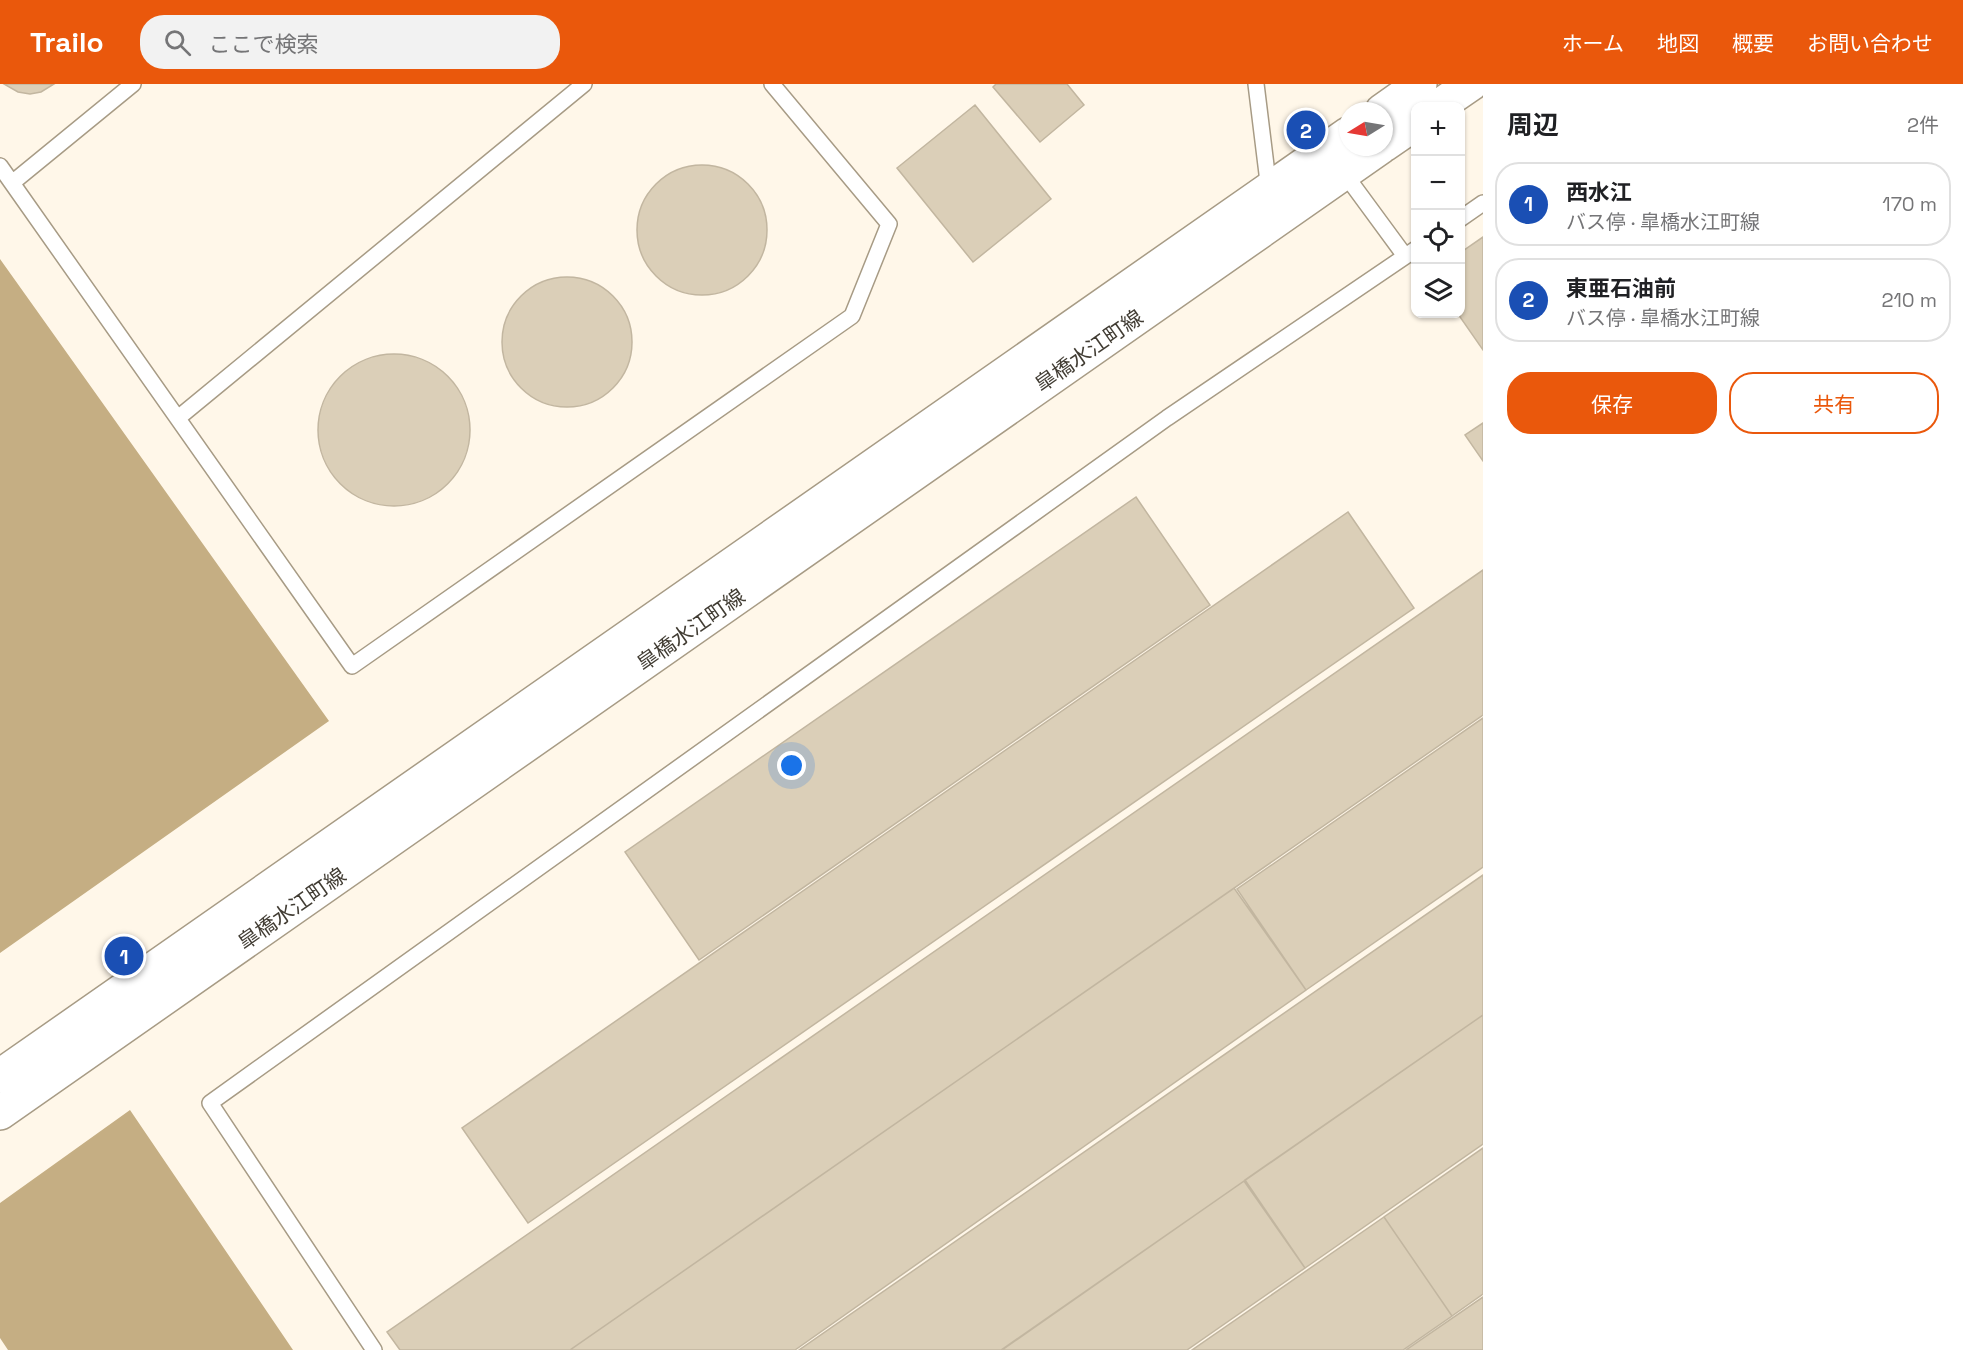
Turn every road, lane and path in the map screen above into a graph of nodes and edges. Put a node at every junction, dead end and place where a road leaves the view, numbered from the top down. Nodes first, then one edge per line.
1 (133, 84) edge
2 (584, 84) edge
3 (772, 84) edge
4 (1256, 84) edge
5 (1420, 84) edge
6 (1472, 84) edge
7 (1445, 102) edge
8 (1393, 103) edge
9 (1411, 126) edge
10 (1393, 139) edge
11 (1339, 141) edge
12 (1369, 156) edge
13 (0, 166) edge
14 (1344, 173) junction
15 (12, 183) junction
16 (1269, 190) junction
17 (1483, 203) edge
18 (1465, 216) edge
19 (1410, 253) edge
20 (178, 418) junction
21 (0, 1076) edge
22 (0, 1113) edge
23 (374, 1350) edge

1 - 15 lane
2 - 20 lane
3 - 20 lane
4 - 16 lane
5 - 8 street
6 - 7 street
9 - 10 street, 皐橋水江町線
11 - 16 street, 皐橋水江町線
12 - 14 street, 皐橋水江町線
13 - 15 lane
14 - 19 lane
14 - 22 street, 皐橋水江町線
15 - 20 lane
16 - 21 street, 皐橋水江町線
17 - 18 lane
19 - 23 lane

